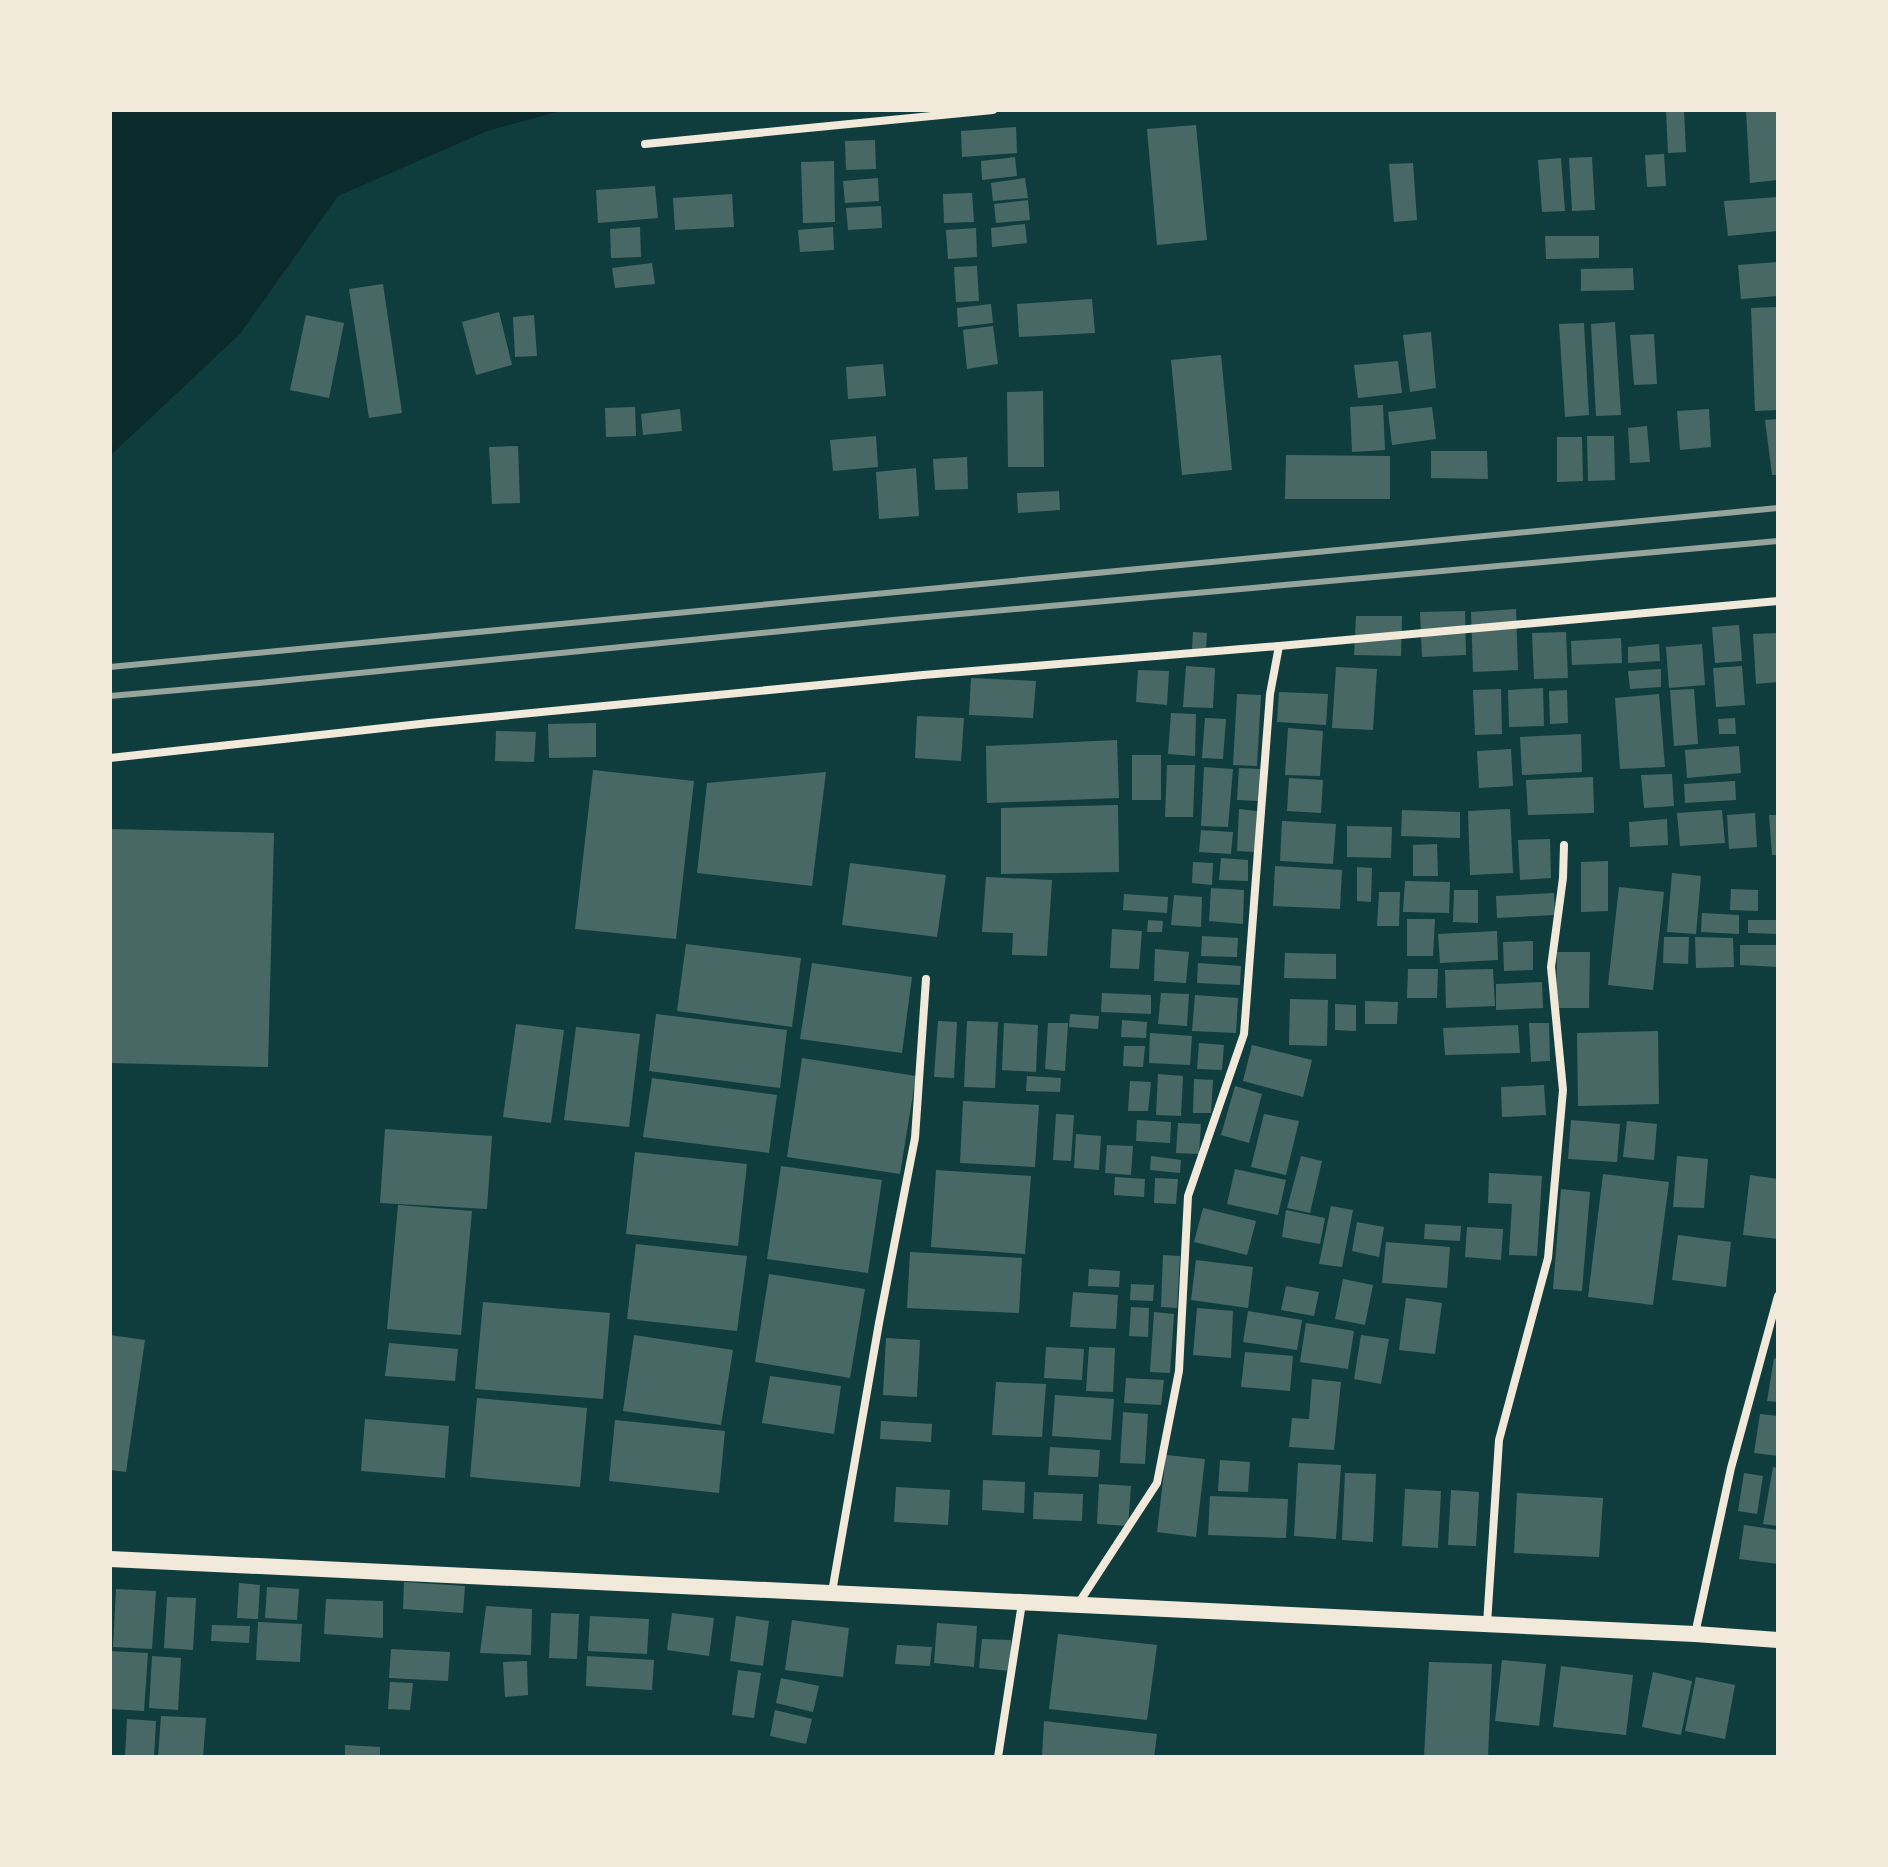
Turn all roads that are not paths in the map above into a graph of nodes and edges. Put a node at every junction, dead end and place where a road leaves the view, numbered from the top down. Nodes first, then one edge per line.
1 (993, 110) edge
2 (645, 144) dead end
3 (1778, 601) edge
4 (1279, 646) junction
5 (110, 758) edge
6 (1564, 845) dead end
7 (926, 979) dead end
8 (1778, 1296) edge
9 (110, 1559) edge
10 (832, 1593) junction
11 (1022, 1603) junction
12 (1077, 1605) junction
13 (1487, 1625) junction
14 (1695, 1634) junction
15 (1778, 1640) edge
16 (998, 1757) edge

1 - 2 street
3 - 4 street
4 - 5 street
4 - 12 street
6 - 13 street
7 - 10 street
8 - 14 street
9 - 10 main road
10 - 11 main road
11 - 12 main road
11 - 16 street
12 - 13 main road
13 - 14 main road
14 - 15 main road

